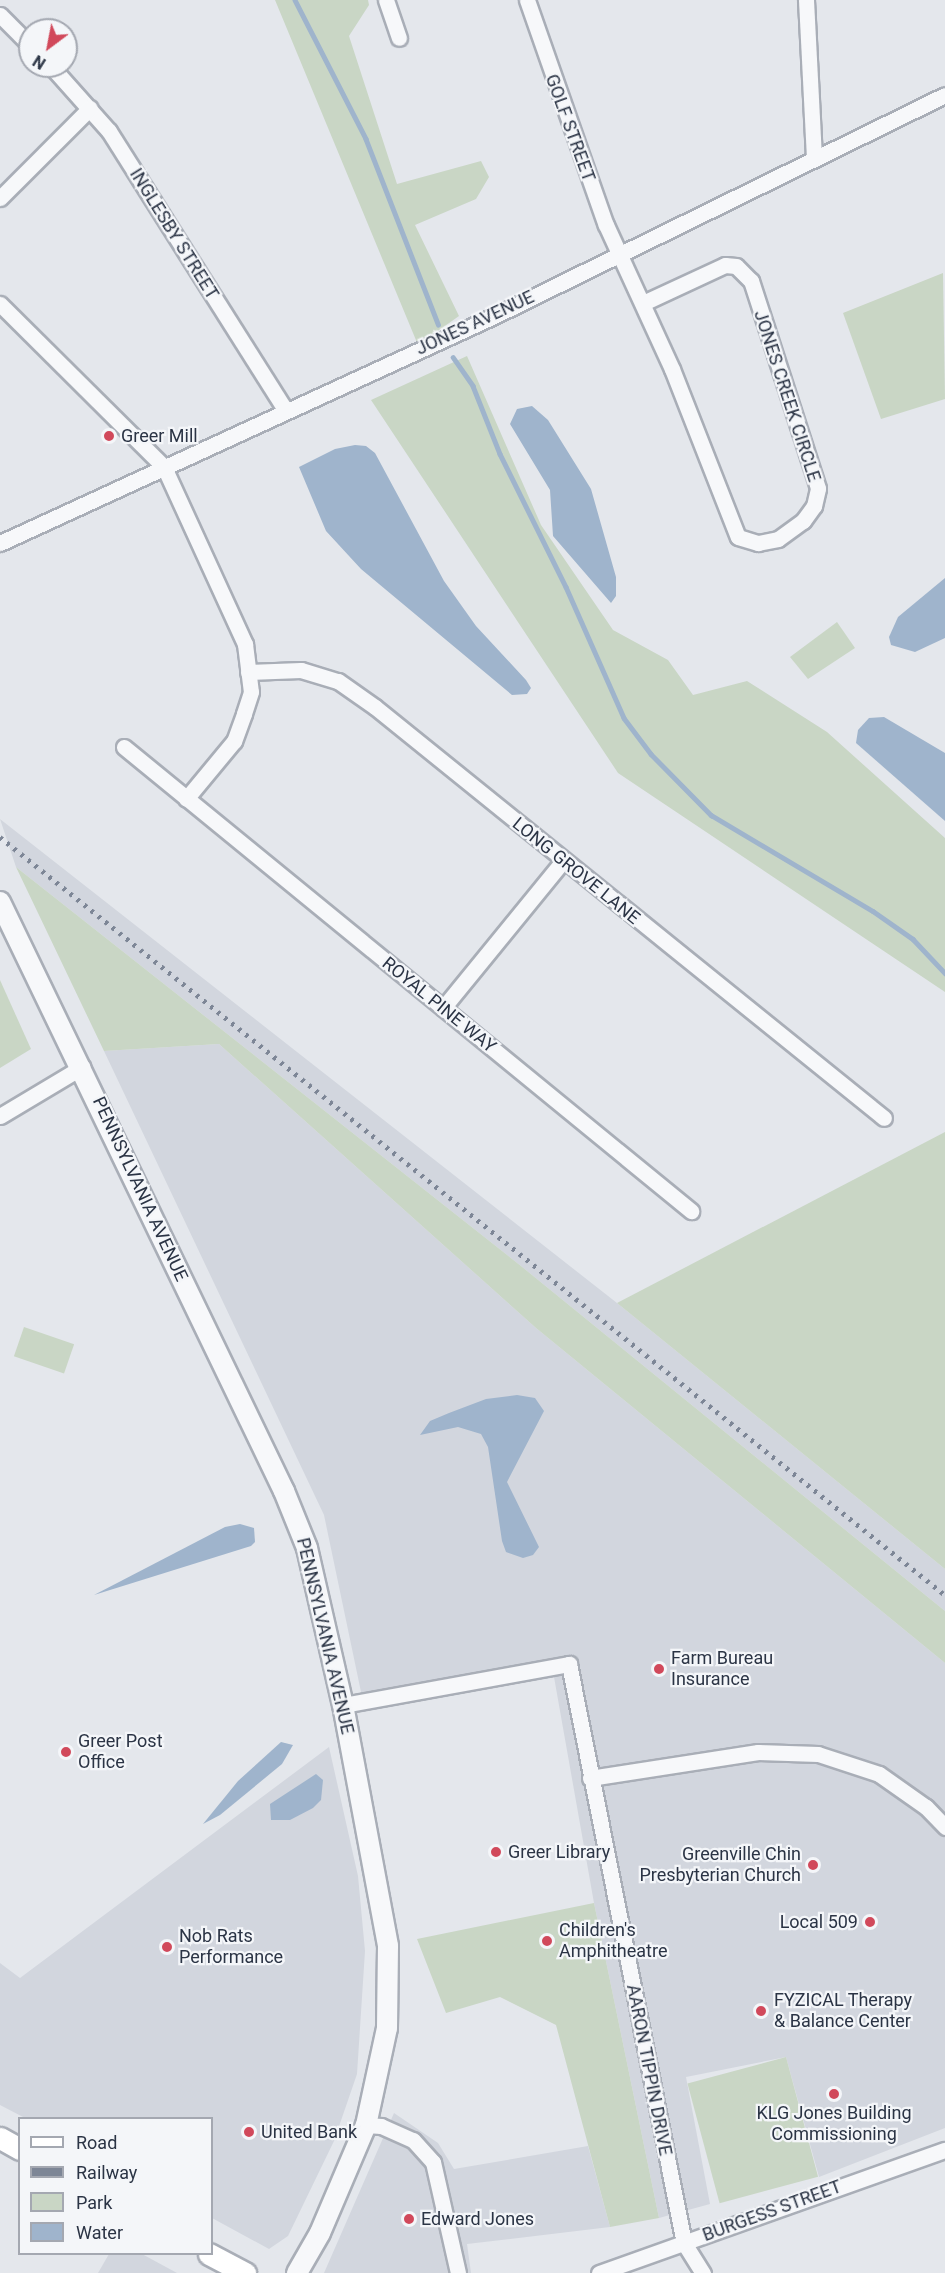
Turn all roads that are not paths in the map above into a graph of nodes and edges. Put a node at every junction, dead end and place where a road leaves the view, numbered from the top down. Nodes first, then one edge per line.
1 (386, 0) edge
2 (527, 0) edge
3 (806, 0) edge
4 (0, 15) edge
5 (18, 33) edge
6 (399, 38) dead end
7 (62, 78) edge
8 (945, 95) edge
9 (90, 108) junction
10 (814, 159) junction
11 (0, 198) edge
12 (621, 254) junction
13 (643, 303) junction
14 (0, 304) edge
15 (286, 411) junction
16 (164, 466) junction
17 (0, 543) edge
18 (248, 672) junction
19 (124, 747) dead end
20 (186, 799) junction
21 (563, 861) junction
22 (0, 902) edge
23 (443, 1008) junction
24 (82, 1066) junction
25 (0, 1116) edge
26 (884, 1118) dead end
27 (691, 1211) dead end
28 (343, 1705) junction
29 (590, 1779) junction
30 (945, 1827) edge
31 (366, 2125) junction
32 (0, 2138) edge
33 (18, 2147) edge
34 (945, 2150) edge
35 (684, 2243) junction
36 (213, 2255) edge
37 (245, 2273) edge
38 (297, 2273) edge
39 (458, 2273) edge
40 (599, 2273) edge
41 (703, 2273) edge

1 - 6 street
2 - 12 street, GOLF STREET
3 - 10 street
4 - 5 street
7 - 9 street, INGLESBY STREET
8 - 10 street, JONES AVENUE
9 - 11 street
9 - 15 street, INGLESBY STREET
10 - 12 street, JONES AVENUE
12 - 13 street, JONES CREEK CIRCLE
12 - 15 street, JONES AVENUE
13 - 13 street, JONES CREEK CIRCLE
14 - 16 street
15 - 16 street, JONES AVENUE
16 - 17 street, JONES AVENUE
16 - 18 street
18 - 20 street
18 - 21 street, LONG GROVE LANE
19 - 20 street, ROYAL PINE WAY
20 - 23 street, ROYAL PINE WAY
21 - 23 street
21 - 26 street, LONG GROVE LANE
22 - 24 street, PENNSYLVANIA AVENUE
23 - 27 street, ROYAL PINE WAY
24 - 25 street
24 - 28 street, PENNSYLVANIA AVENUE
28 - 29 street, AARON TIPPIN DRIVE
28 - 31 street, PENNSYLVANIA AVENUE
29 - 30 street
29 - 35 street, AARON TIPPIN DRIVE
31 - 38 street, PENNSYLVANIA AVENUE
31 - 39 street
32 - 33 main road
34 - 35 street, BURGESS STREET
35 - 40 street, BURGESS STREET
35 - 41 street
36 - 37 main road

